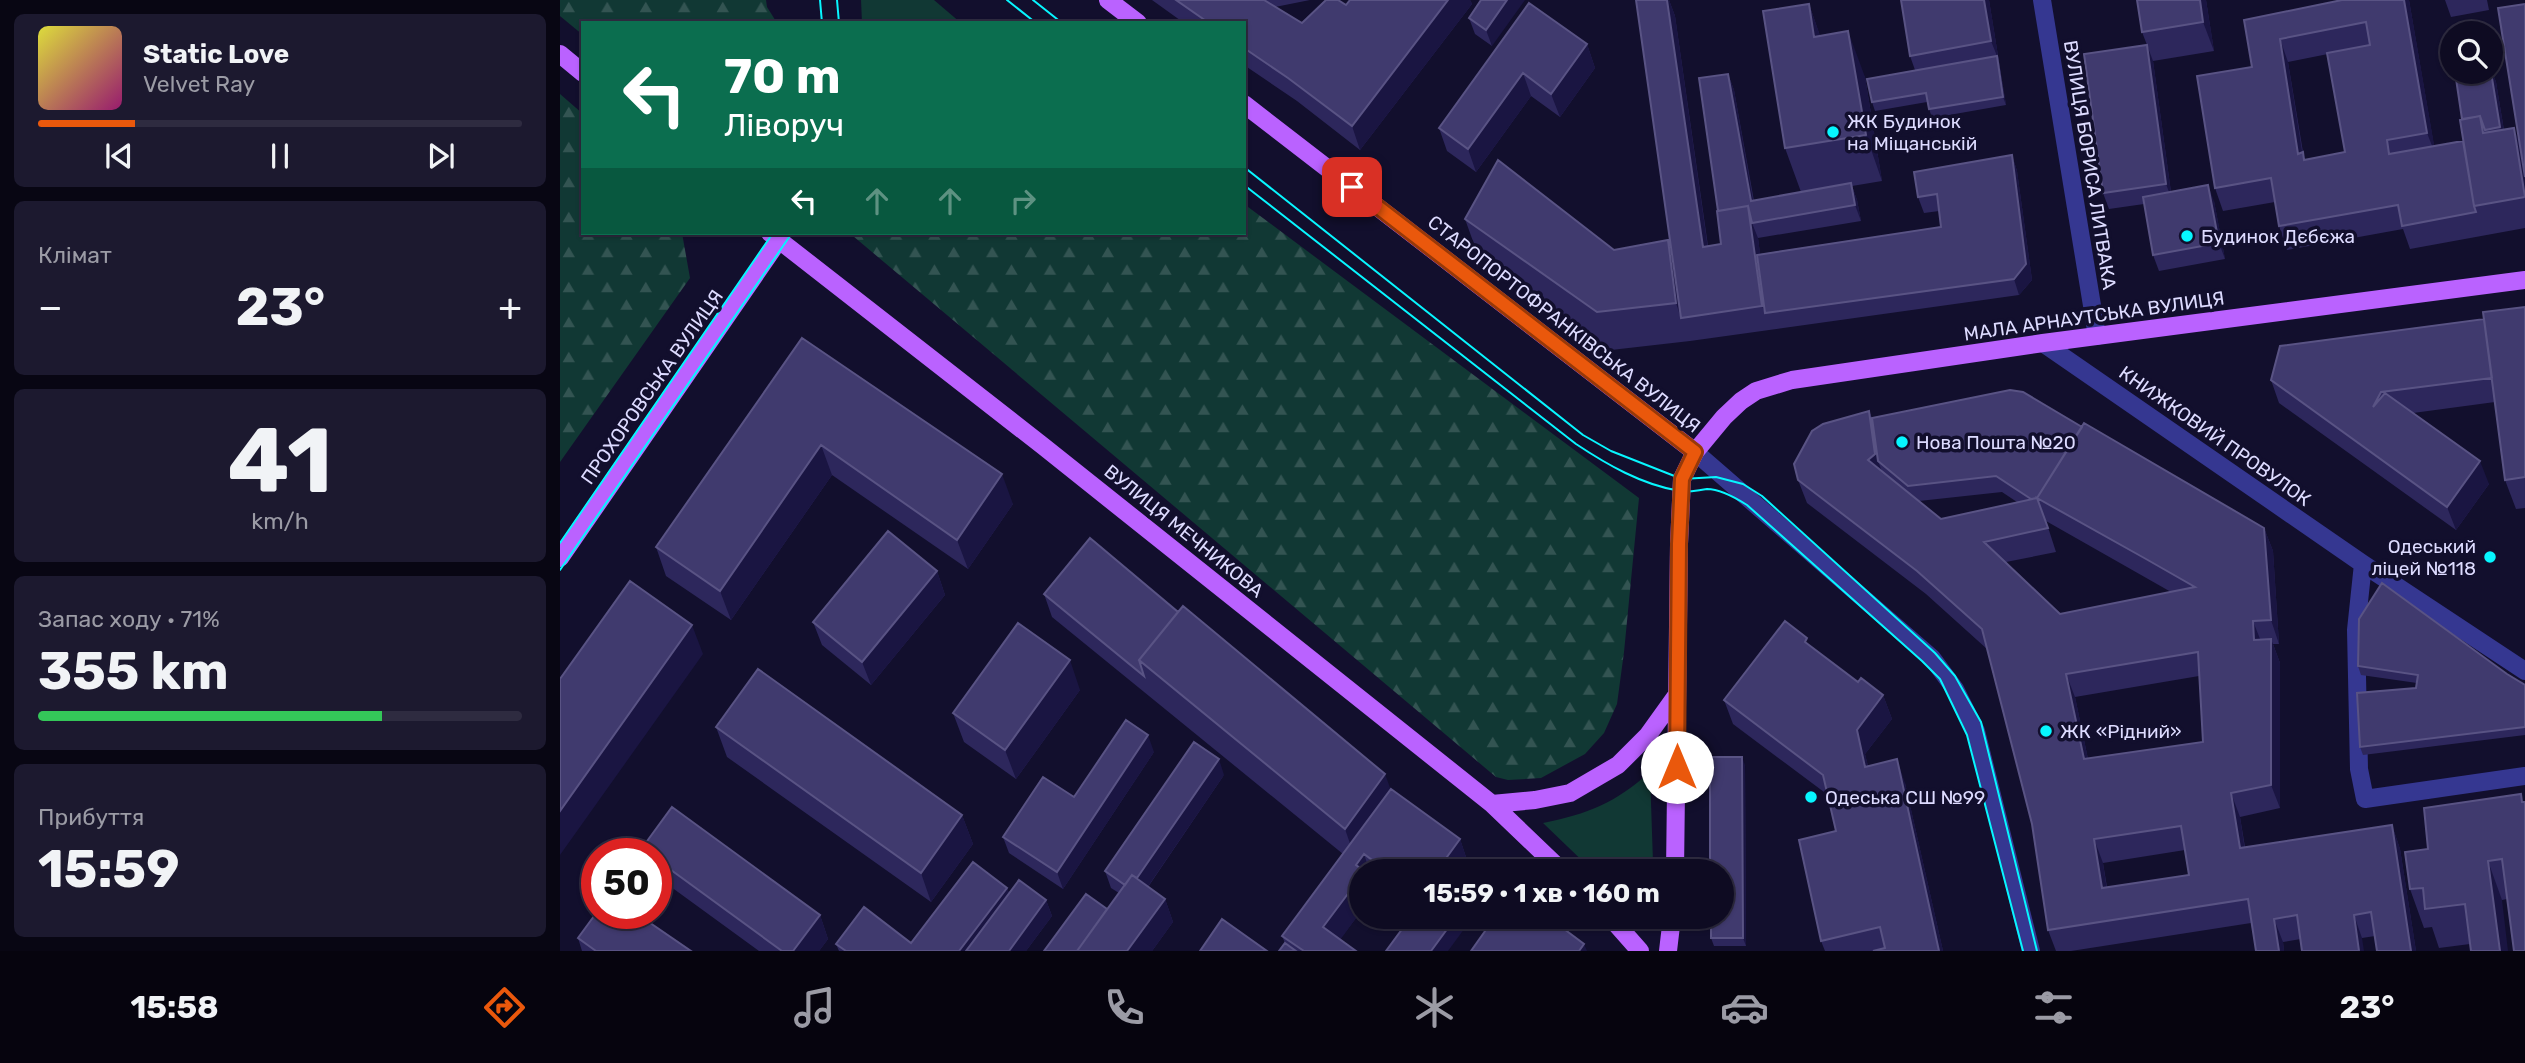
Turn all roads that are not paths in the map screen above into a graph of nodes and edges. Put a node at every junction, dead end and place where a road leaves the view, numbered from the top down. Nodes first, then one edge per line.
1 (1108, 0) edge
2 (2042, 0) edge
3 (1135, 21) edge
4 (560, 54) edge
5 (581, 71) edge
6 (1246, 106) edge
7 (774, 236) edge
8 (2525, 280) edge
9 (2097, 336) junction
10 (2043, 343) junction
11 (1695, 452) junction
12 (560, 558) edge
13 (2363, 564) junction
14 (2525, 671) edge
15 (1676, 696) junction
16 (2525, 776) edge
17 (1492, 804) junction
18 (1549, 859) edge
19 (1675, 859) edge
20 (1621, 929) edge
21 (1671, 929) edge
22 (1640, 951) edge
23 (1668, 951) edge
24 (2031, 951) edge

1 - 3 main road
2 - 9 street, ВУЛИЦЯ БОРИСА ЛИТВАКА
4 - 5 main road
6 - 11 main road, СТАРОПОРТОФРАНКІВСЬКА ВУЛИЦЯ
7 - 12 main road, ПРОХОРОВСЬКА ВУЛИЦЯ
7 - 17 main road, ВУЛИЦЯ МЕЧНИКОВА
8 - 9 main road, МАЛА АРНАУТСЬКА ВУЛИЦЯ
9 - 10 main road, МАЛА АРНАУТСЬКА ВУЛИЦЯ
10 - 11 main road, МАЛА АРНАУТСЬКА ВУЛИЦЯ
10 - 13 street, КНИЖКОВИЙ ПРОВУЛОК
11 - 15 main road, МАЛА АРНАУТСЬКА ВУЛИЦЯ
11 - 24 street, СТАРОПОРТОФРАНКІВСЬКА ВУЛИЦЯ
13 - 14 street, КНИЖКОВИЙ ПРОВУЛОК
13 - 16 street
15 - 17 main road
15 - 19 main road, МАЛА АРНАУТСЬКА ВУЛИЦЯ
17 - 18 main road, ВУЛИЦЯ МЕЧНИКОВА
20 - 22 main road
21 - 23 main road

